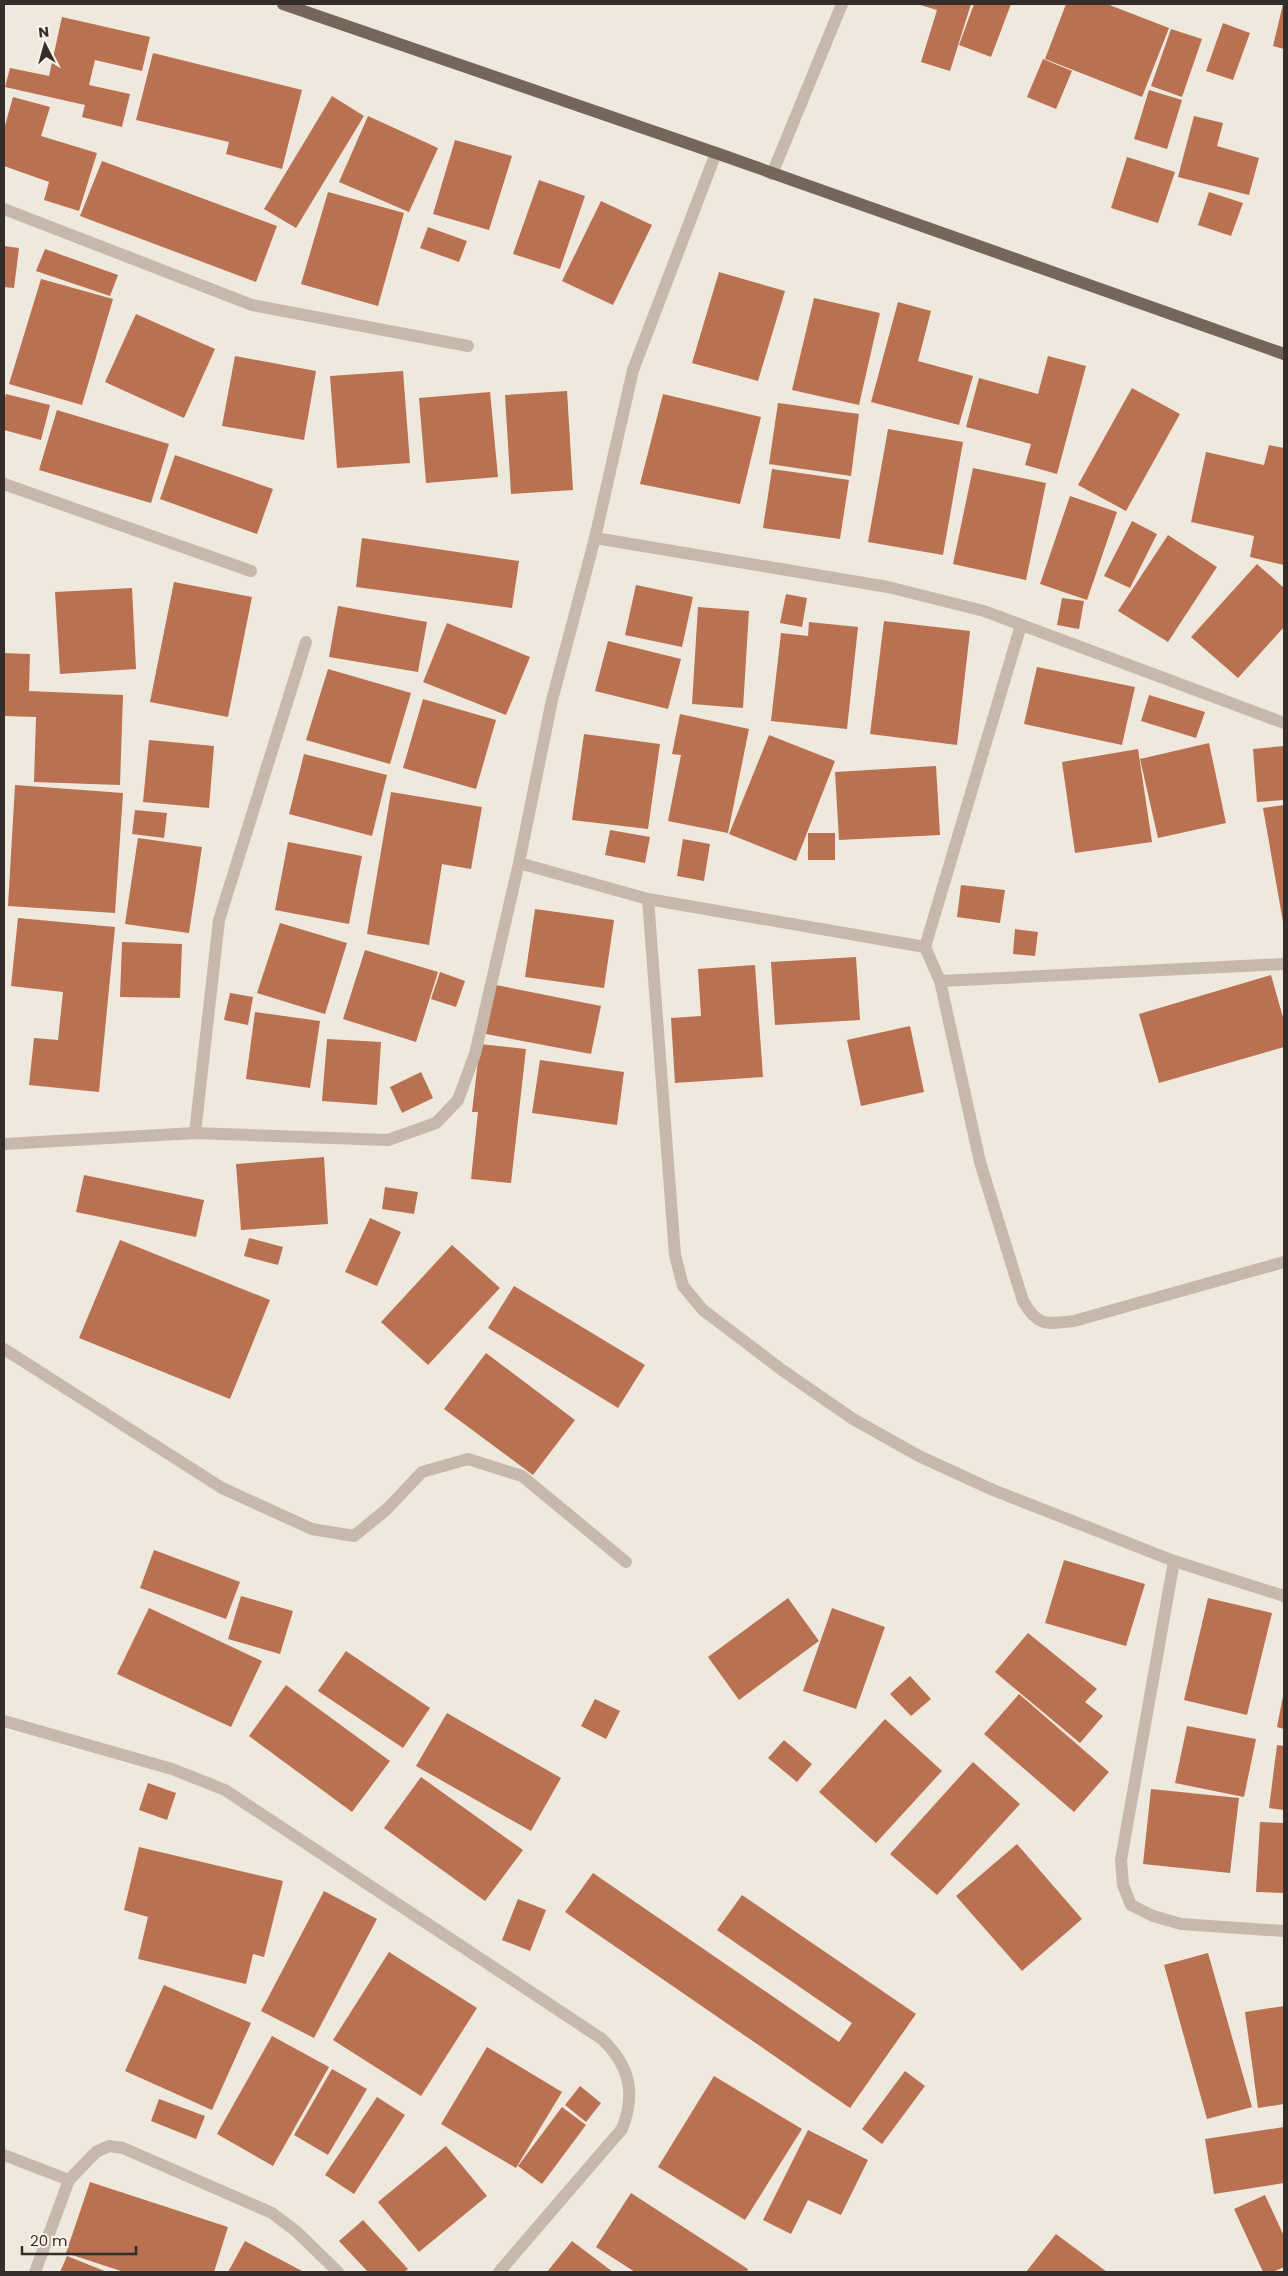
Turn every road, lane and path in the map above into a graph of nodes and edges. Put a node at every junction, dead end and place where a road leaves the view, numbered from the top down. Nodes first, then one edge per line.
1 (283, 4) edge
2 (842, 4) edge
3 (716, 154) junction
4 (772, 174) junction
5 (4, 209) edge
6 (468, 346) dead end
7 (1284, 354) edge
8 (4, 484) edge
9 (595, 538) junction
10 (251, 571) dead end
11 (1021, 625) junction
12 (306, 642) dead end
13 (1284, 723) edge
14 (519, 863) junction
15 (648, 899) junction
16 (925, 947) junction
17 (1284, 964) edge
18 (940, 981) junction
19 (195, 1133) junction
20 (4, 1144) edge
21 (1284, 1262) edge
22 (4, 1349) edge
23 (626, 1562) dead end
24 (1174, 1562) junction
25 (1284, 1596) edge
26 (4, 1721) edge
27 (1284, 1931) edge
28 (4, 2154) edge
29 (69, 2180) junction
30 (36, 2272) edge
31 (338, 2272) edge
32 (499, 2272) edge

1 - 3 main road
2 - 4 street
3 - 4 main road
3 - 9 street
4 - 7 main road
5 - 6 street
8 - 10 street
9 - 11 street
9 - 14 street
11 - 13 street
11 - 16 street
12 - 19 street
14 - 15 street
14 - 19 street
15 - 16 street
15 - 24 street
16 - 18 street
17 - 18 street
18 - 21 street
19 - 20 street
22 - 23 street
24 - 25 street
24 - 27 street
26 - 32 street
28 - 29 street
29 - 30 street
29 - 31 street

